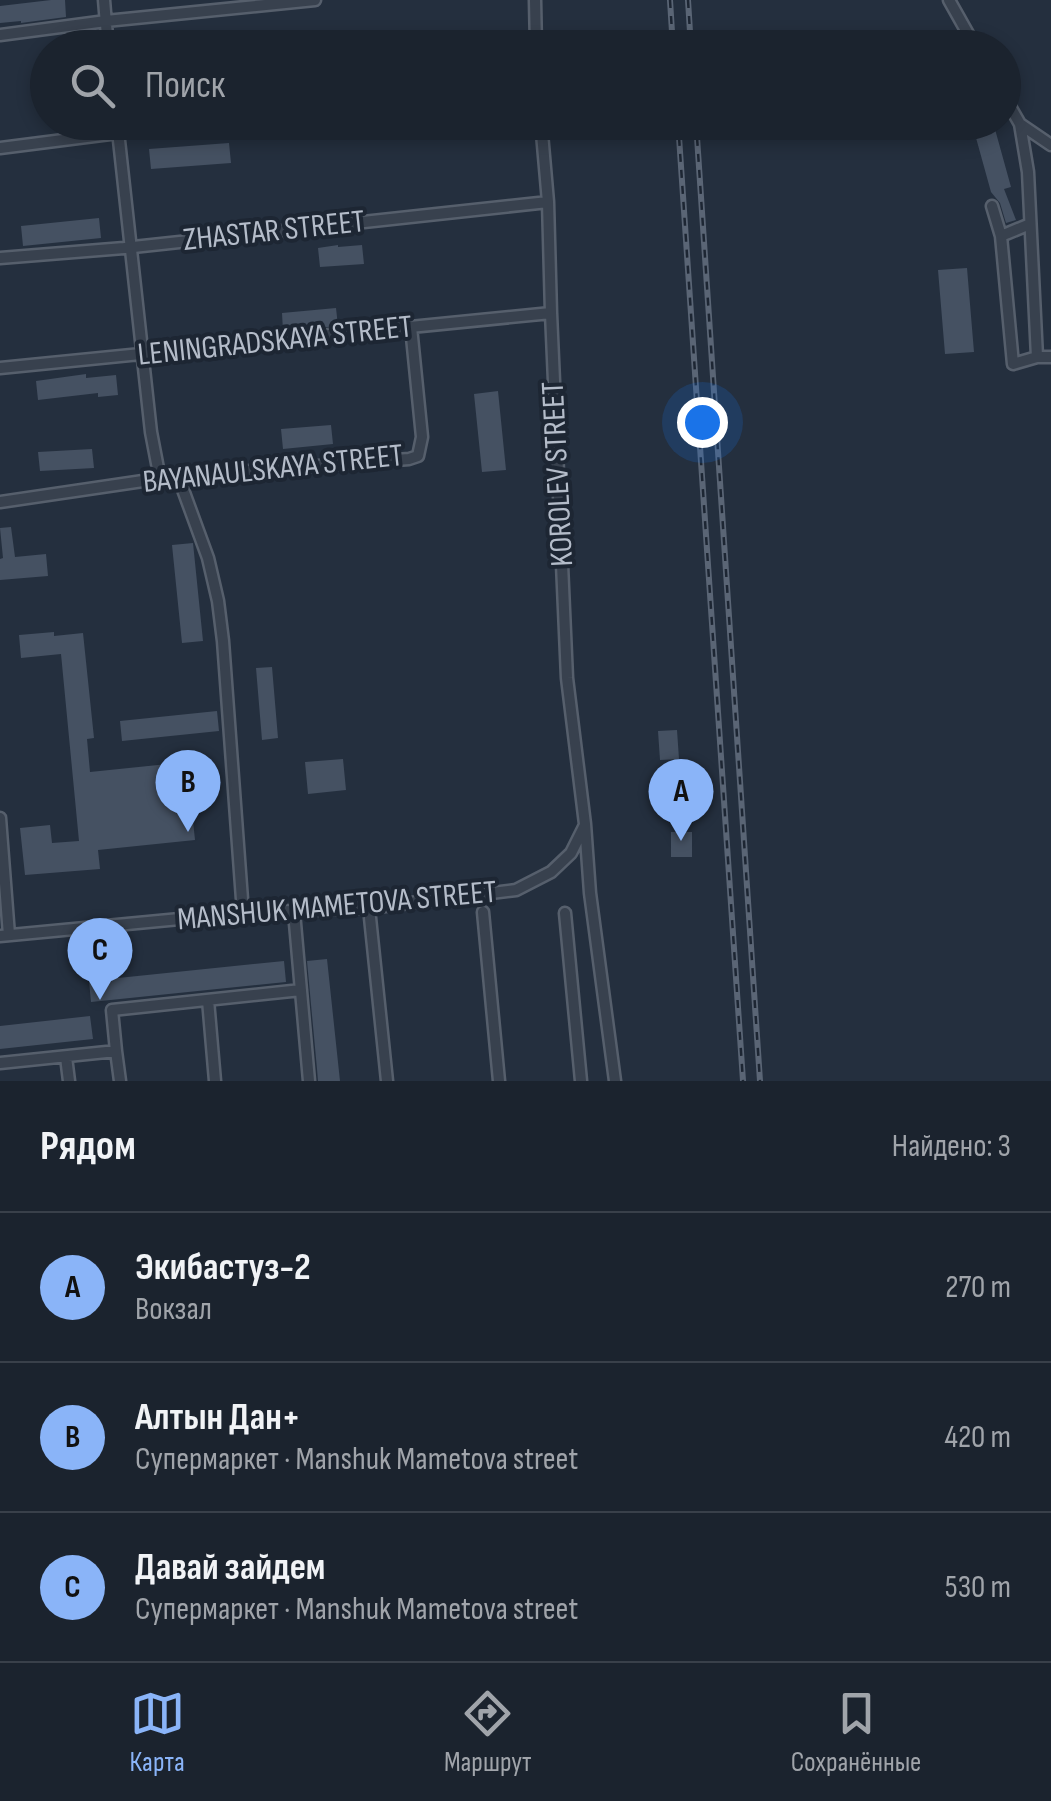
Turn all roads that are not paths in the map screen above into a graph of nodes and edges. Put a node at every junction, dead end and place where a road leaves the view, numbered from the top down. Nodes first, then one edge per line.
1 (104, 0) edge
2 (315, 0) edge
3 (534, 0) edge
4 (949, 0) edge
5 (106, 22) junction
6 (41, 30) edge
7 (107, 30) edge
8 (535, 30) edge
9 (966, 30) edge
10 (30, 31) edge
11 (0, 35) edge
12 (1021, 125) edge
13 (1021, 130) edge
14 (47, 140) edge
15 (119, 140) edge
16 (543, 140) edge
17 (1051, 145) edge
18 (0, 148) edge
19 (548, 202) junction
20 (992, 206) dead end
21 (1030, 224) junction
22 (1001, 236) junction
23 (132, 247) junction
24 (0, 258) edge
25 (551, 312) junction
26 (412, 327) junction
27 (142, 355) junction
28 (1037, 357) junction
29 (1051, 357) edge
30 (0, 368) edge
31 (178, 476) junction
32 (160, 478) junction
33 (0, 502) edge
34 (0, 818) edge
35 (585, 824) junction
36 (369, 908) junction
37 (294, 912) junction
38 (484, 912) dead end
39 (565, 913) dead end
40 (243, 914) junction
41 (5, 936) edge
42 (301, 990) junction
43 (208, 1000) junction
44 (116, 1051) junction
45 (66, 1057) junction
46 (0, 1062) edge
47 (69, 1081) edge
48 (120, 1081) edge
49 (216, 1081) edge
50 (309, 1081) edge
51 (387, 1081) edge
52 (498, 1081) edge
53 (581, 1081) edge
54 (615, 1081) edge

1 - 5 street
2 - 5 street
3 - 8 street
4 - 9 street
5 - 6 street
5 - 7 street
10 - 11 street
12 - 17 street
13 - 21 street
14 - 18 street
15 - 23 street
16 - 19 street, KOROLEV STREET
19 - 23 street, ZHASTAR STREET
19 - 25 street, KOROLEV STREET
20 - 22 street
21 - 22 street
21 - 28 street
22 - 28 street
23 - 24 street, ZHASTAR STREET
23 - 27 street
25 - 26 street, LENINGRADSKAYA STREET
25 - 35 street, KOROLEV STREET
26 - 27 street, LENINGRADSKAYA STREET
26 - 31 street, BAYANAULSKAYA STREET
27 - 30 street, LENINGRADSKAYA STREET
27 - 32 street
28 - 29 street
31 - 32 street, BAYANAULSKAYA STREET
31 - 40 street
32 - 33 street, BAYANAULSKAYA STREET
34 - 41 street
35 - 36 street, MANSHUK MAMETOVA STREET
35 - 54 street, KOROLEV STREET
36 - 37 street, MANSHUK MAMETOVA STREET
36 - 51 street
37 - 40 street, MANSHUK MAMETOVA STREET
37 - 42 street
38 - 52 street
39 - 53 street
40 - 41 street, MANSHUK MAMETOVA STREET
42 - 43 street
42 - 50 street
43 - 44 street
43 - 49 street
44 - 45 street
44 - 48 street
45 - 46 street
45 - 47 street

